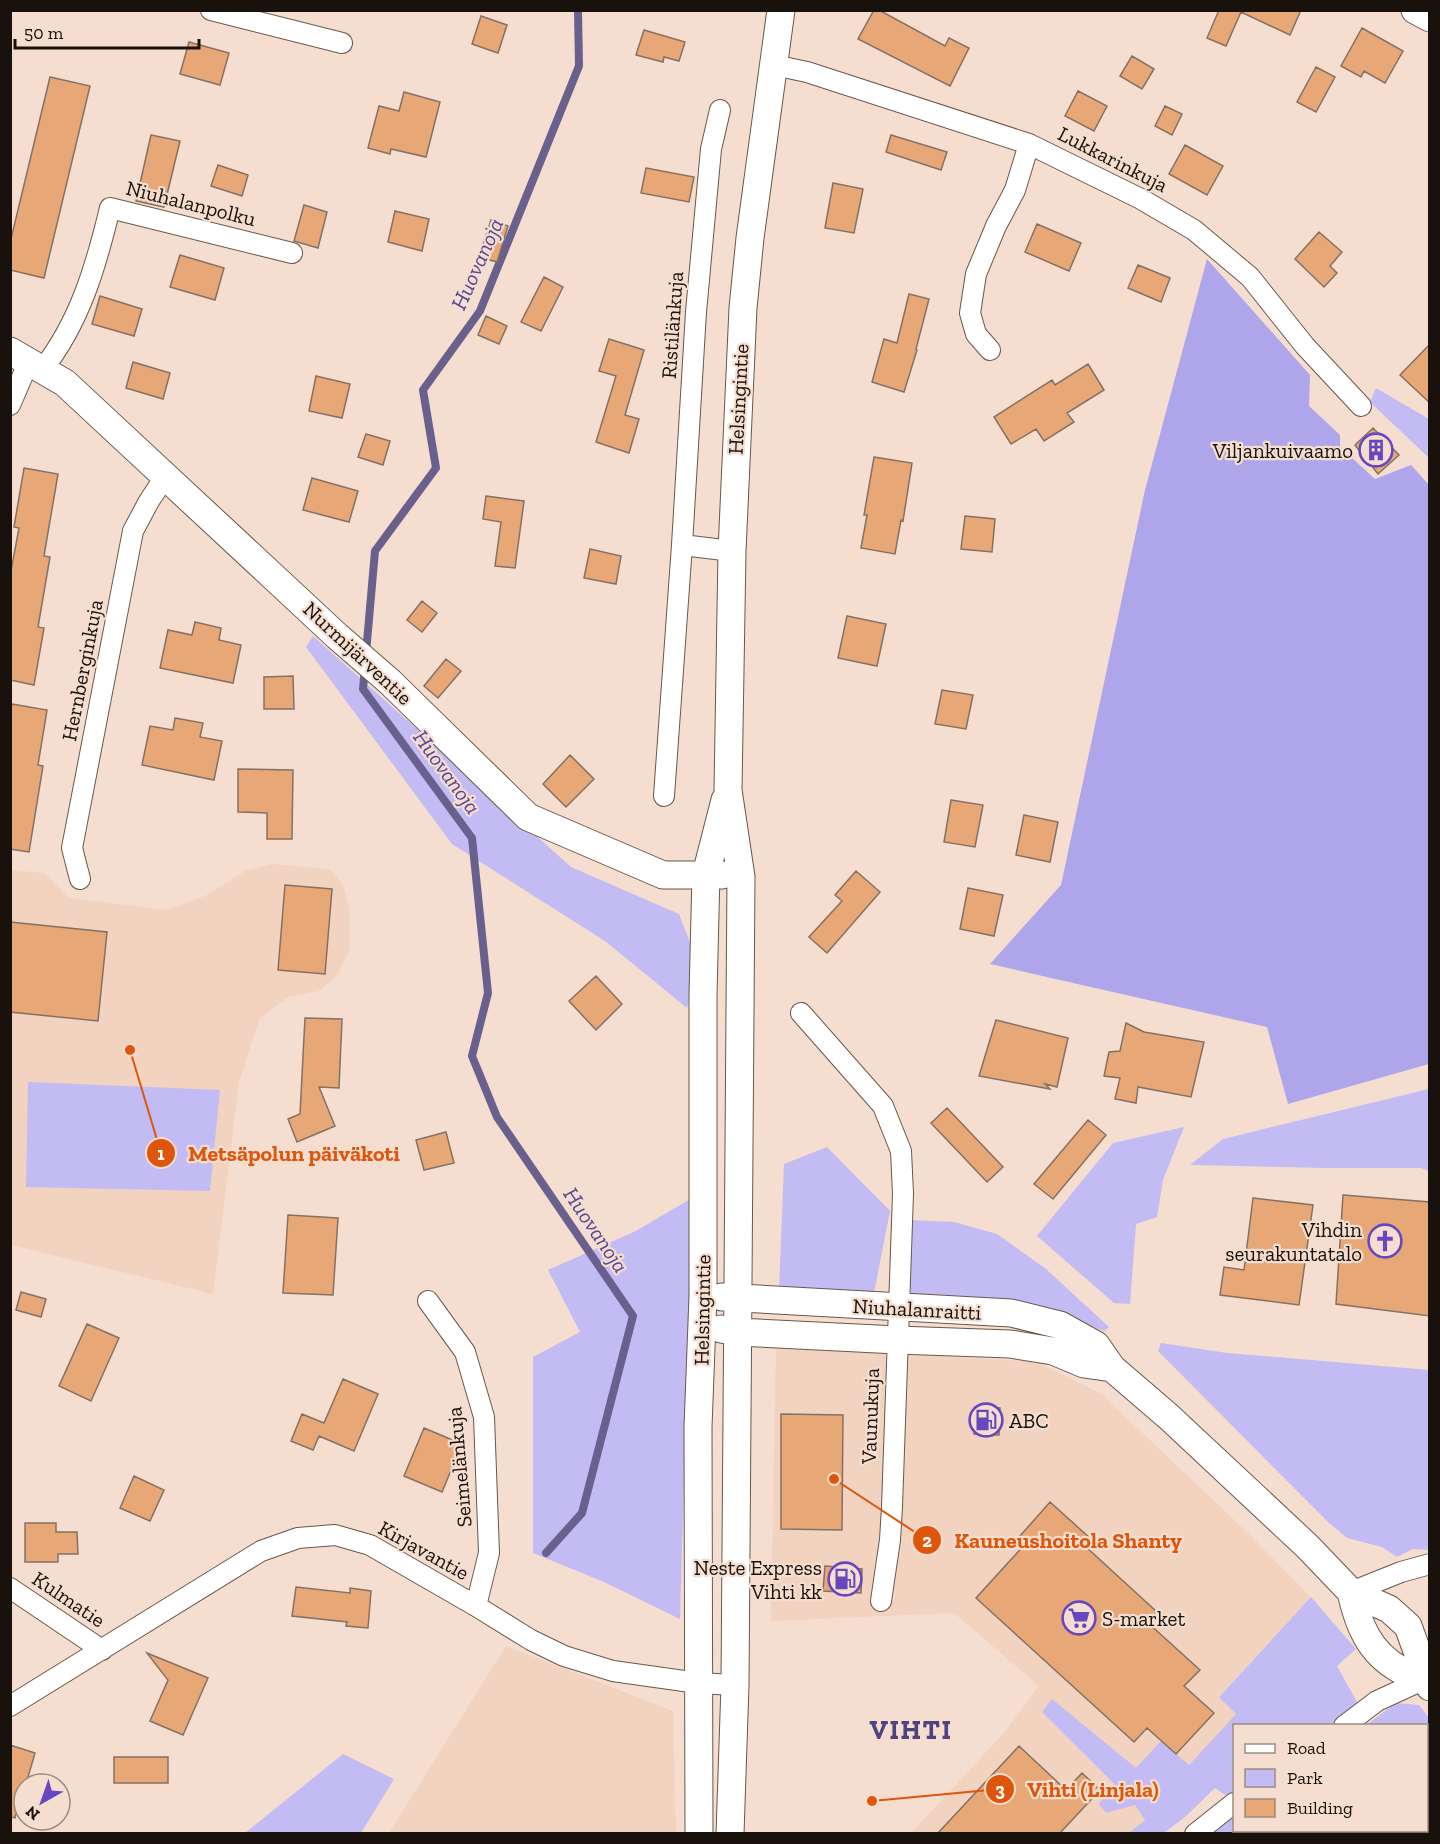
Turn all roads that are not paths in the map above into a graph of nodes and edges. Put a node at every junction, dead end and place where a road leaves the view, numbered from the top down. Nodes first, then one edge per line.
1 (211, 10) edge
2 (781, 10) edge
3 (1415, 10) edge
4 (1430, 18) edge
5 (342, 44) dead end
6 (774, 65) junction
7 (720, 110) dead end
8 (1029, 144) junction
9 (292, 253) dead end
10 (990, 350) dead end
11 (27, 360) edge
12 (10, 405) edge
13 (1361, 406) dead end
14 (165, 477) junction
15 (682, 546) junction
16 (732, 551) junction
17 (728, 790) junction
18 (664, 796) dead end
19 (706, 874) junction
20 (741, 877) junction
21 (80, 879) dead end
22 (801, 1013) dead end
23 (703, 1296) junction
24 (739, 1298) junction
25 (428, 1301) dead end
26 (898, 1308) junction
27 (702, 1326) junction
28 (738, 1332) junction
29 (897, 1340) junction
30 (1112, 1368) junction
31 (1430, 1564) edge
32 (10, 1588) edge
33 (1352, 1592) junction
34 (881, 1601) dead end
35 (476, 1606) junction
36 (102, 1650) junction
37 (698, 1683) junction
38 (1427, 1683) edge
39 (735, 1685) junction
40 (10, 1706) edge
41 (1345, 1724) edge
42 (1233, 1804) edge
43 (699, 1833) edge
44 (730, 1833) edge
45 (1195, 1833) edge

1 - 5 street
2 - 6 street, Helsingintie
3 - 4 street
6 - 8 street, Lukkarinkuja
6 - 16 street, Helsingintie
7 - 15 street, Ristilänkuja
8 - 10 street
8 - 13 street, Lukkarinkuja
9 - 11 street, Niuhalanpolku
11 - 12 street
11 - 14 street, Nurmijärventie
14 - 19 street, Nurmijärventie
14 - 21 street, Hernberginkuja
15 - 16 street
15 - 18 street, Ristilänkuja
16 - 17 street, Helsingintie
17 - 19 street, Helsingintie
17 - 20 street, Helsingintie
19 - 20 street, Nurmijärventie
19 - 23 street, Helsingintie
20 - 24 street, Helsingintie
22 - 26 street, Vaunukuja
23 - 24 street, Niuhalanraitti
23 - 27 street, Helsingintie
24 - 26 street, Niuhalanraitti
24 - 28 street, Helsingintie
25 - 35 street, Seimelänkuja
26 - 29 street, Vaunukuja
26 - 30 street, Niuhalanraitti
27 - 28 street, Niuhalanraitti
27 - 37 street, Helsingintie
28 - 29 street, Niuhalanraitti
28 - 39 street, Helsingintie
29 - 30 street, Niuhalanraitti
29 - 34 street, Vaunukuja
30 - 33 street, Niuhalanraitti
31 - 33 street
32 - 36 street, Kulmatie
33 - 38 street
33 - 38 street, Niuhalanraitti
35 - 36 street, Kirjavantie
35 - 37 street, Kirjavantie
36 - 40 street, Kirjavantie
37 - 39 street, Kirjavantie
37 - 43 street, Helsingintie
38 - 41 street
39 - 44 street, Helsingintie
42 - 45 street

